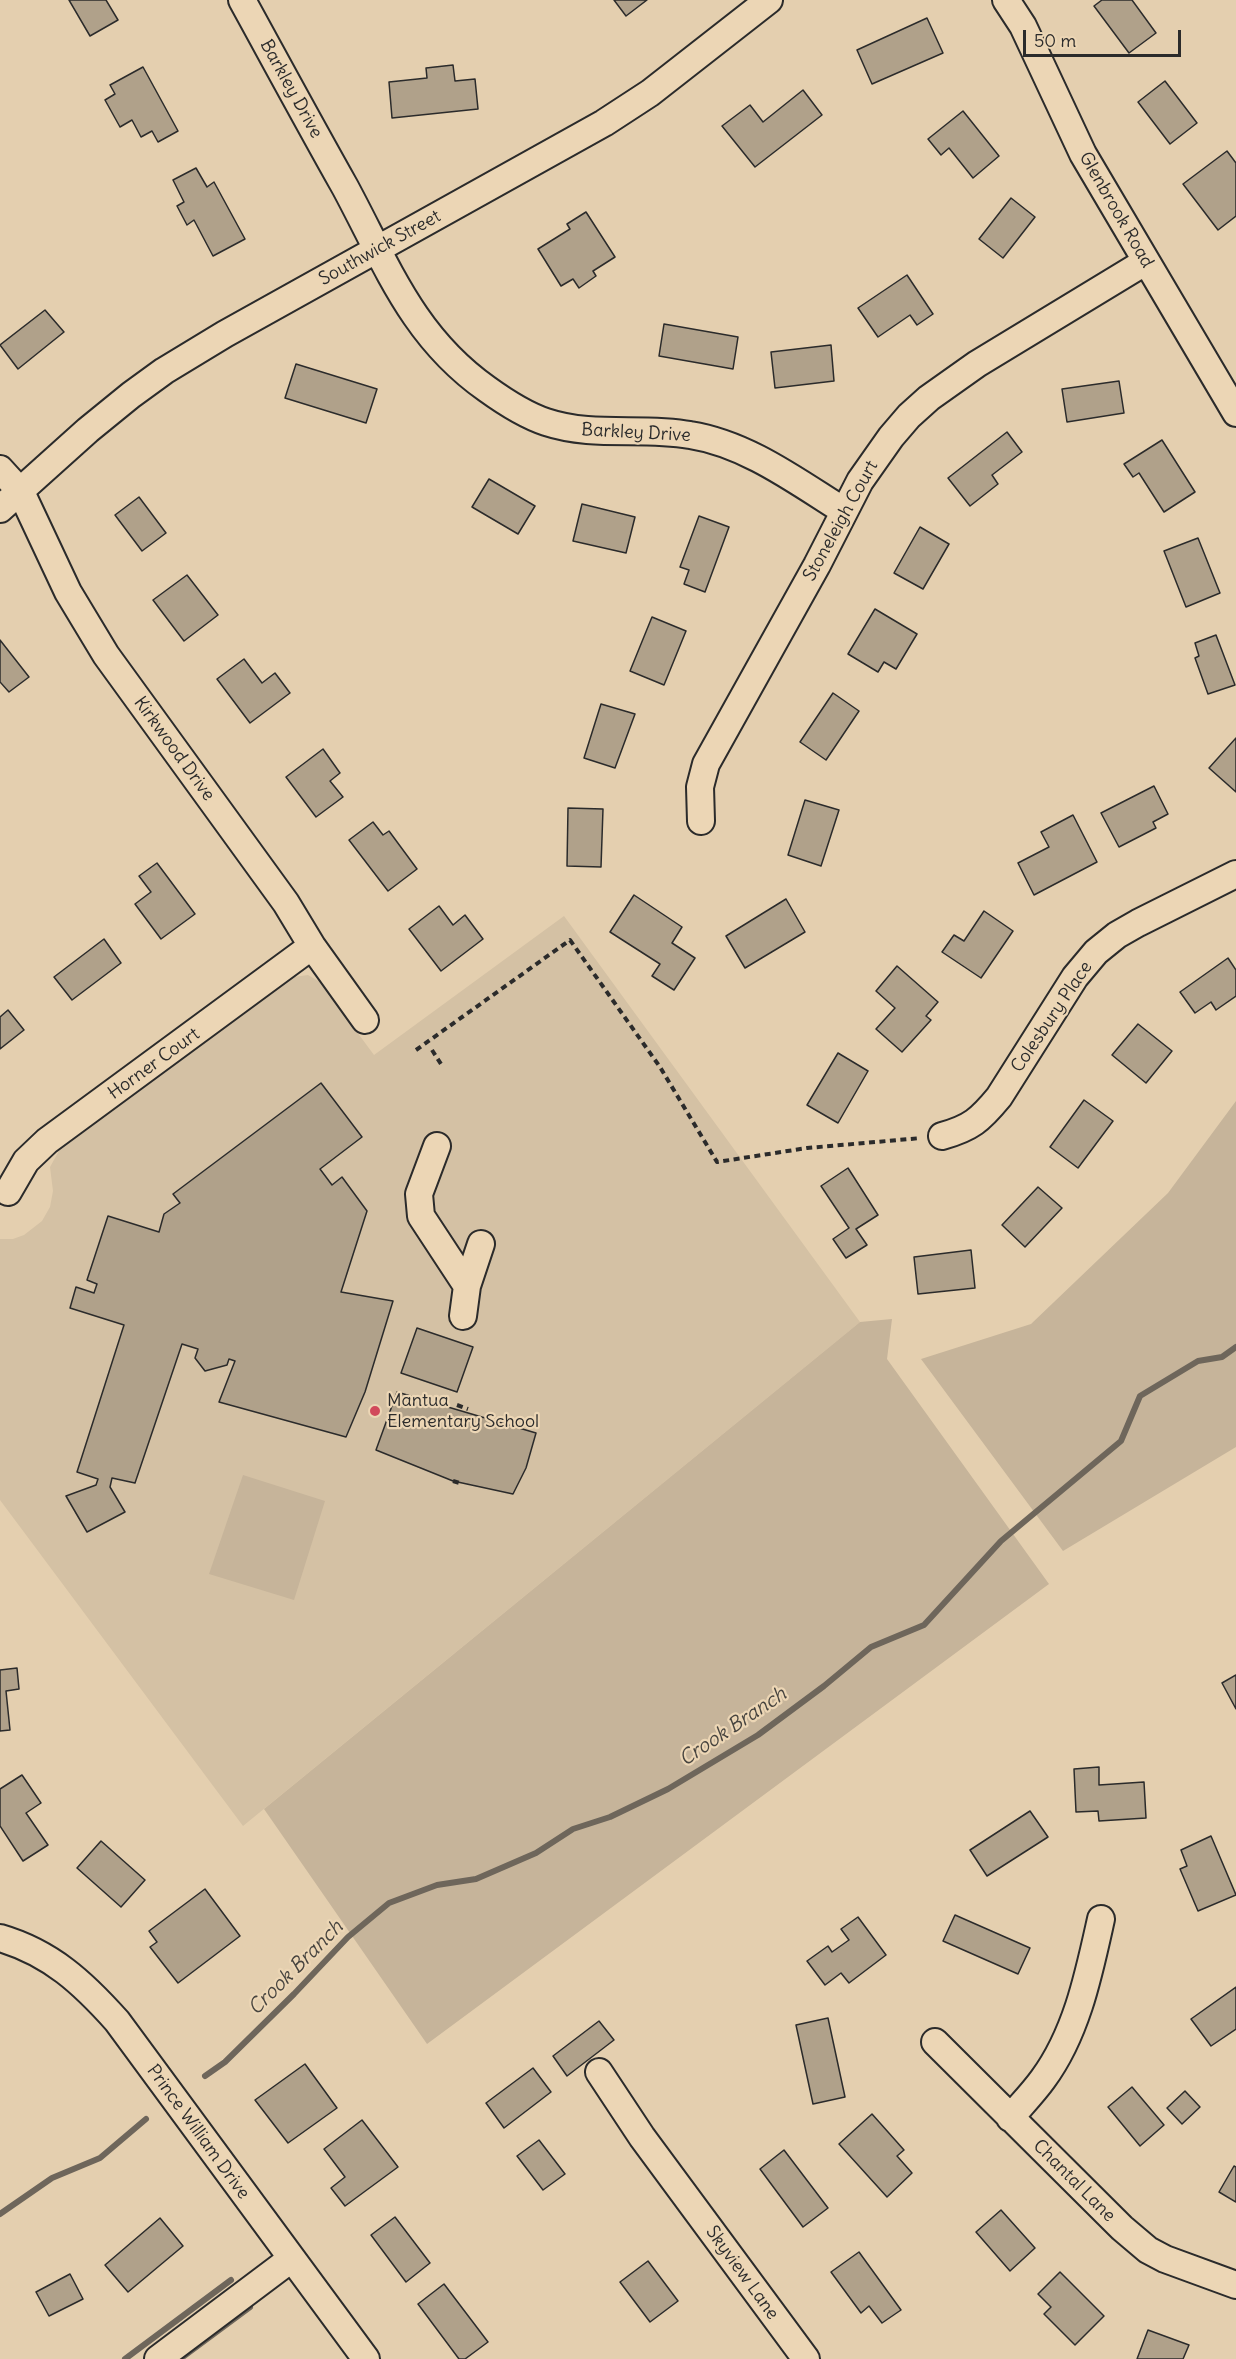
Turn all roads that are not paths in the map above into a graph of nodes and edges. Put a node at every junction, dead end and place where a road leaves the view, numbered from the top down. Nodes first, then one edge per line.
1 (242, 0) edge
2 (769, 0) edge
3 (1006, 0) edge
4 (378, 250) junction
5 (1145, 262) junction
6 (1236, 413) edge
7 (0, 468) edge
8 (21, 492) junction
9 (0, 509) edge
10 (844, 511) junction
11 (701, 821) dead end
12 (1236, 874) edge
13 (312, 946) junction
14 (365, 1020) dead end
15 (942, 1136) road end
16 (437, 1146) dead end
17 (8, 1192) dead end
18 (481, 1244) dead end
19 (468, 1286) junction
20 (463, 1316) dead end
21 (1101, 1919) dead end
22 (0, 1938) edge
23 (935, 2042) dead end
24 (599, 2072) dead end
25 (1010, 2118) junction
26 (291, 2259) junction
27 (1236, 2285) edge
28 (158, 2359) edge
29 (366, 2359) edge
30 (806, 2359) edge

1 - 4 street, Barkley Drive
2 - 4 street, Southwick Street
3 - 5 street, Glenbrook Road
4 - 8 street, Southwick Street
4 - 10 street, Barkley Drive
5 - 6 street, Glenbrook Road
5 - 10 street, Stoneleigh Court
7 - 8 street, Kirkwood Drive
8 - 9 street, Southwick Street
8 - 13 street, Kirkwood Drive
10 - 11 street, Stoneleigh Court
12 - 15 street, Colesbury Place
13 - 14 street, Kirkwood Drive
13 - 17 street, Horner Court
16 - 19 street
18 - 19 street
19 - 20 street
21 - 25 street
22 - 26 street, Prince William Drive
23 - 25 street, Chantal Lane
24 - 30 street, Skyview Lane
25 - 27 street, Chantal Lane
26 - 28 street
26 - 29 street, Prince William Drive

